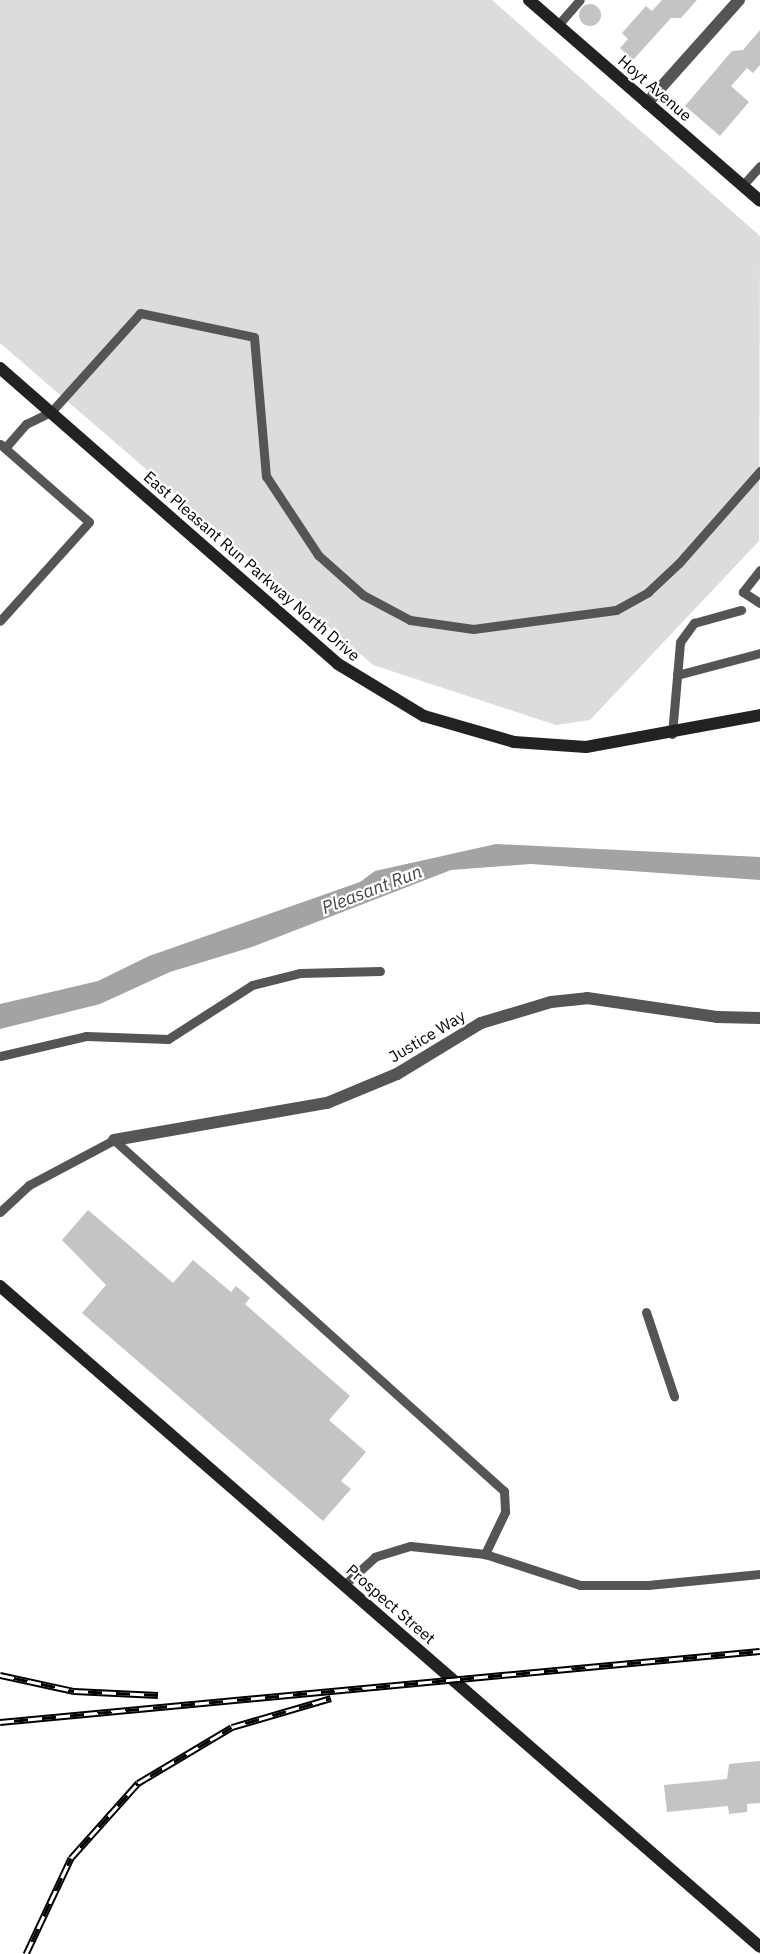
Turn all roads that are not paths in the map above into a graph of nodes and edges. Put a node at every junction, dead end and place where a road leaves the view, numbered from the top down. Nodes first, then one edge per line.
1 (529, 0) edge
2 (580, 0) edge
3 (739, 0) edge
4 (558, 25) junction
5 (647, 103) junction
6 (760, 166) edge
7 (742, 186) junction
8 (760, 201) edge
9 (0, 368) edge
10 (51, 412) junction
11 (2, 446) edge
12 (760, 471) edge
13 (760, 570) edge
14 (760, 603) edge
15 (741, 610) dead end
16 (0, 621) edge
17 (760, 653) edge
18 (677, 675) junction
19 (760, 715) edge
20 (672, 734) junction
21 (380, 971) dead end
22 (760, 1018) edge
23 (0, 1056) edge
24 (114, 1140) junction
25 (0, 1212) edge
26 (0, 1286) edge
27 (646, 1312) dead end
28 (674, 1396) dead end
29 (485, 1554) junction
30 (760, 1574) edge
31 (344, 1585) junction
32 (760, 1947) edge

1 - 4 main road, Hoyt Avenue
2 - 4 lane
3 - 5 street
4 - 5 main road, Hoyt Avenue
5 - 7 main road, Hoyt Avenue
6 - 7 lane
7 - 8 main road, Hoyt Avenue
9 - 10 main road, East Pleasant Run Parkway North Drive
10 - 11 lane
10 - 12 lane
10 - 20 main road, East Pleasant Run Parkway North Drive
11 - 16 lane
13 - 14 lane
15 - 18 lane
17 - 18 lane
18 - 20 lane
19 - 20 main road, East Pleasant Run Parkway North Drive
21 - 23 lane
22 - 24 street, Justice Way
24 - 25 lane
24 - 29 lane
26 - 31 main road, Prospect Street
27 - 28 lane
29 - 30 lane
29 - 31 lane
31 - 32 main road, Prospect Street

